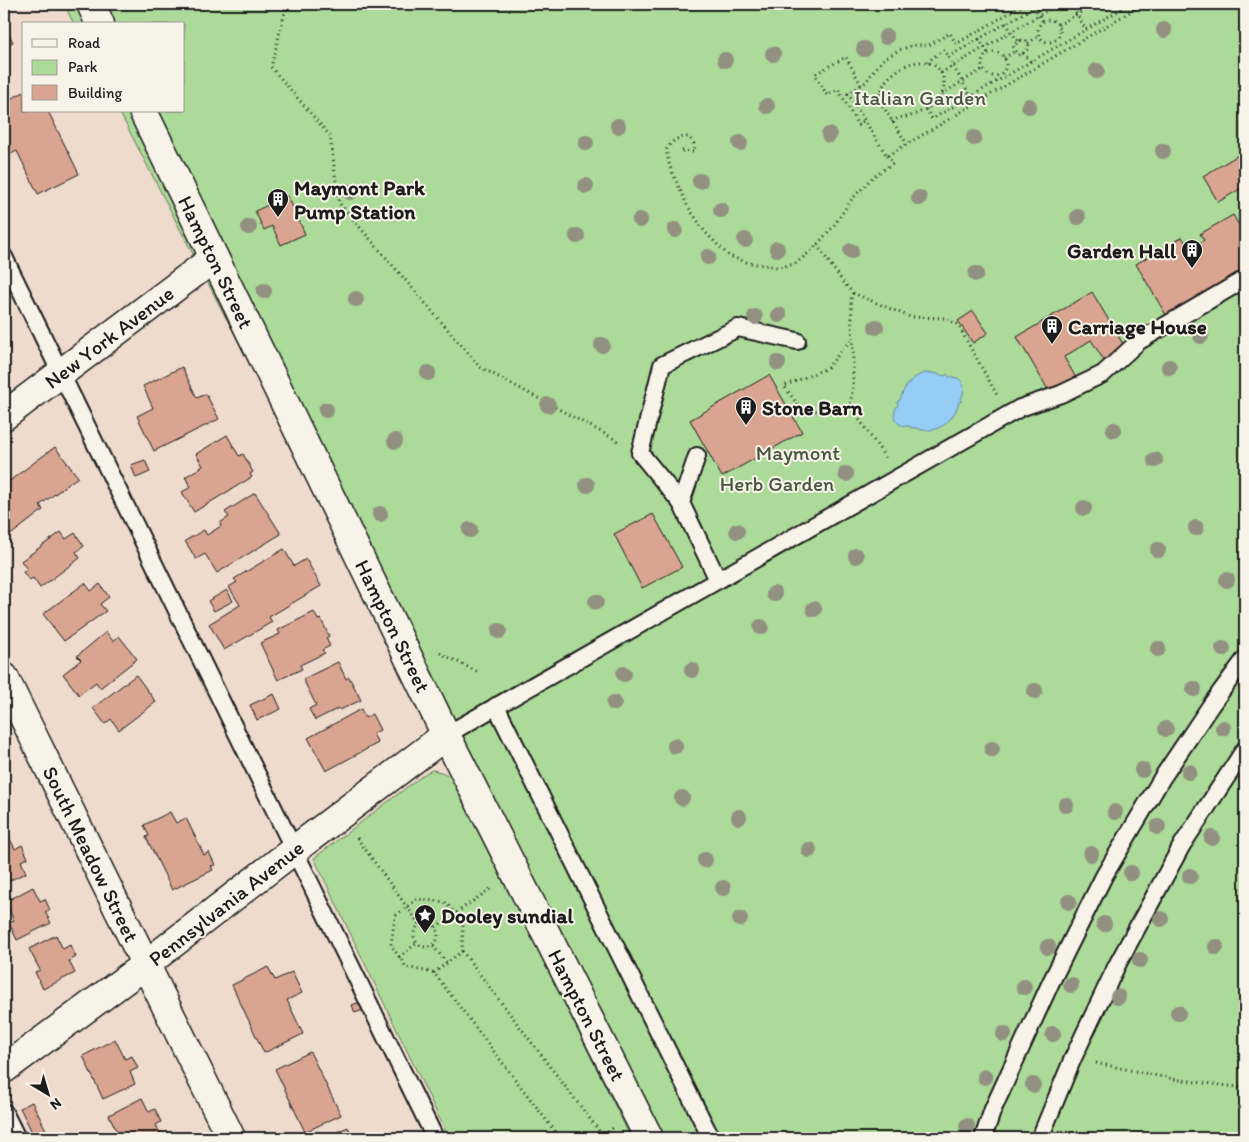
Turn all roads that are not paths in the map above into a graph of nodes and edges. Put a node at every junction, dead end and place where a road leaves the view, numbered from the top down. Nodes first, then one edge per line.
1 (91, 4) edge
2 (99, 22) edge
3 (143, 112) edge
4 (4, 257) edge
5 (214, 258) junction
6 (1245, 279) edge
7 (797, 341) dead end
8 (60, 373) junction
9 (4, 416) edge
10 (697, 456) dead end
11 (681, 503) junction
12 (718, 580) junction
13 (1245, 659) edge
14 (4, 676) edge
15 (496, 706) junction
16 (446, 735) junction
17 (1245, 749) edge
18 (294, 850) junction
19 (145, 965) junction
20 (4, 1069) edge
21 (4, 1112) edge
22 (17, 1138) edge
23 (230, 1138) edge
24 (435, 1138) edge
25 (649, 1138) edge
26 (711, 1138) edge
27 (983, 1138) edge
28 (1040, 1138) edge

1 - 2 street
3 - 5 street, Hampton Street
4 - 8 lane
5 - 8 street, New York Avenue
5 - 16 street, Hampton Street
6 - 12 lane
7 - 11 lane
8 - 9 street, New York Avenue
8 - 18 lane
10 - 11 lane
11 - 12 lane
12 - 15 lane
13 - 27 lane
14 - 19 street, South Meadow Street
15 - 16 lane
15 - 26 lane
16 - 18 street, Pennsylvania Avenue
16 - 25 street, Hampton Street
17 - 28 lane
18 - 19 street, Pennsylvania Avenue
18 - 24 lane
19 - 20 street, Pennsylvania Avenue
19 - 23 street, South Meadow Street
21 - 22 lane

